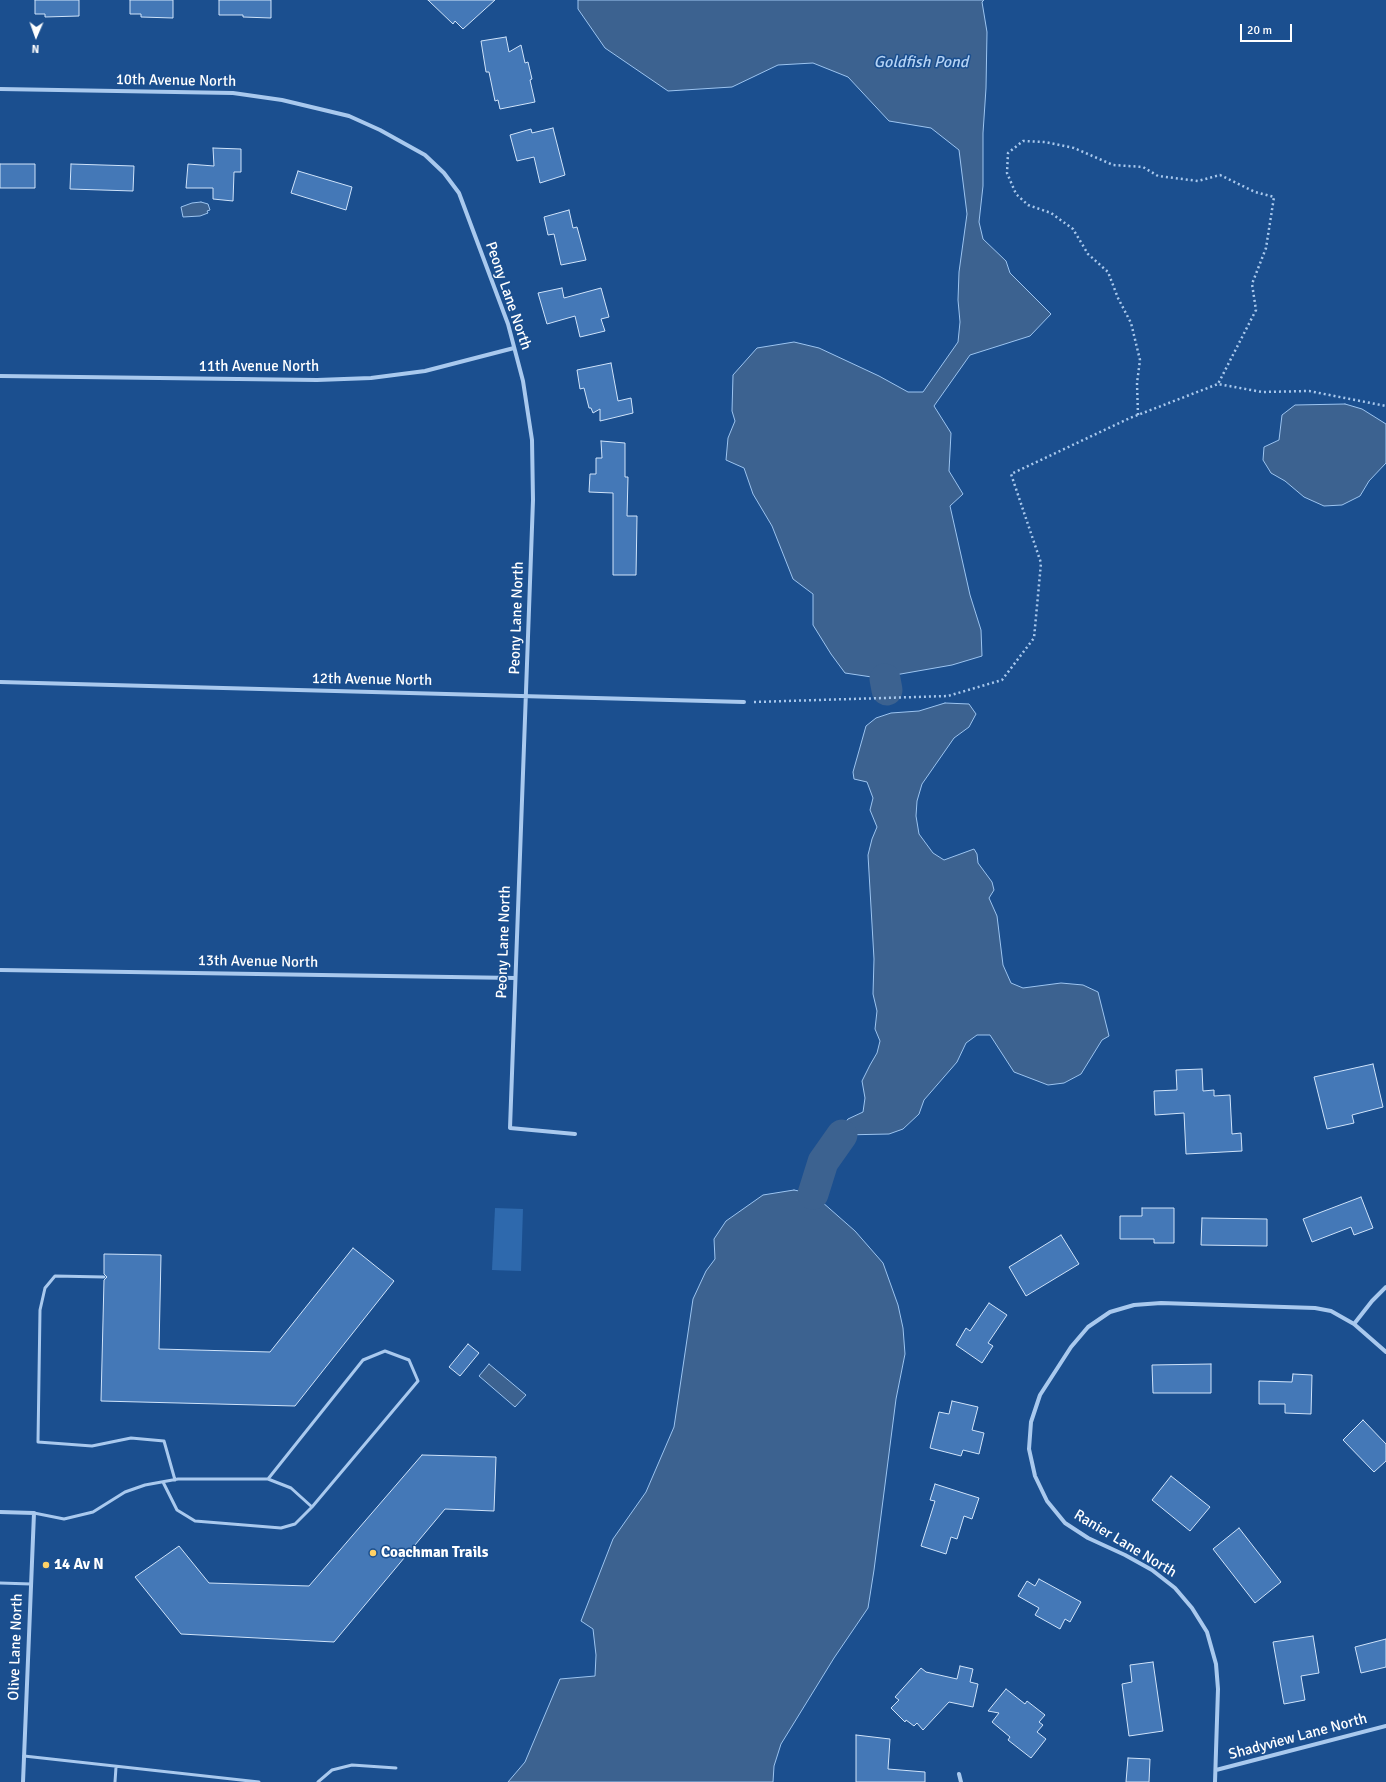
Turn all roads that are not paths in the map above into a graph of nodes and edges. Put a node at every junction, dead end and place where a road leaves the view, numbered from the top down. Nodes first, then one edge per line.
1 (0, 90) edge
2 (349, 116) joint
3 (514, 348) junction
4 (0, 376) edge
5 (0, 682) edge
6 (525, 696) junction
7 (744, 702) road end
8 (0, 970) edge
9 (515, 978) junction
10 (574, 1134) dead end
11 (104, 1277) dead end
12 (1386, 1287) edge
13 (1354, 1324) junction
14 (1386, 1352) edge
15 (268, 1479) junction
16 (175, 1480) junction
17 (163, 1482) junction
18 (312, 1506) junction
19 (0, 1512) edge
20 (34, 1513) junction
21 (0, 1583) edge
22 (31, 1584) junction
23 (1386, 1726) edge
24 (24, 1756) junction
25 (116, 1767) junction
26 (396, 1768) dead end
27 (1216, 1770) junction
28 (959, 1774) dead end
29 (23, 1782) edge
30 (115, 1782) edge
31 (259, 1782) edge
32 (318, 1782) edge
33 (960, 1782) edge
34 (1215, 1782) edge

1 - 2 street, 10th Avenue North
2 - 3 street, Peony Lane North
3 - 4 street, 11th Avenue North
3 - 6 street, Peony Lane North
5 - 6 street, 12th Avenue North
6 - 7 street, 12th Avenue North
6 - 9 street, Peony Lane North
8 - 9 street, 13th Avenue North
9 - 10 street, Peony Lane North
11 - 16 lane
12 - 13 street
13 - 14 street
13 - 27 street, Ranier Lane North
15 - 16 lane
15 - 18 lane
15 - 18 lane
16 - 17 lane
17 - 18 lane
17 - 20 lane
19 - 20 street
20 - 22 street, Olive Lane North
21 - 22 lane
22 - 24 street, Olive Lane North
23 - 27 street, Shadyview Lane North
24 - 25 lane
24 - 29 street, Olive Lane North
25 - 30 lane
25 - 31 lane
26 - 32 lane
27 - 34 street, Ranier Lane North
28 - 33 street

